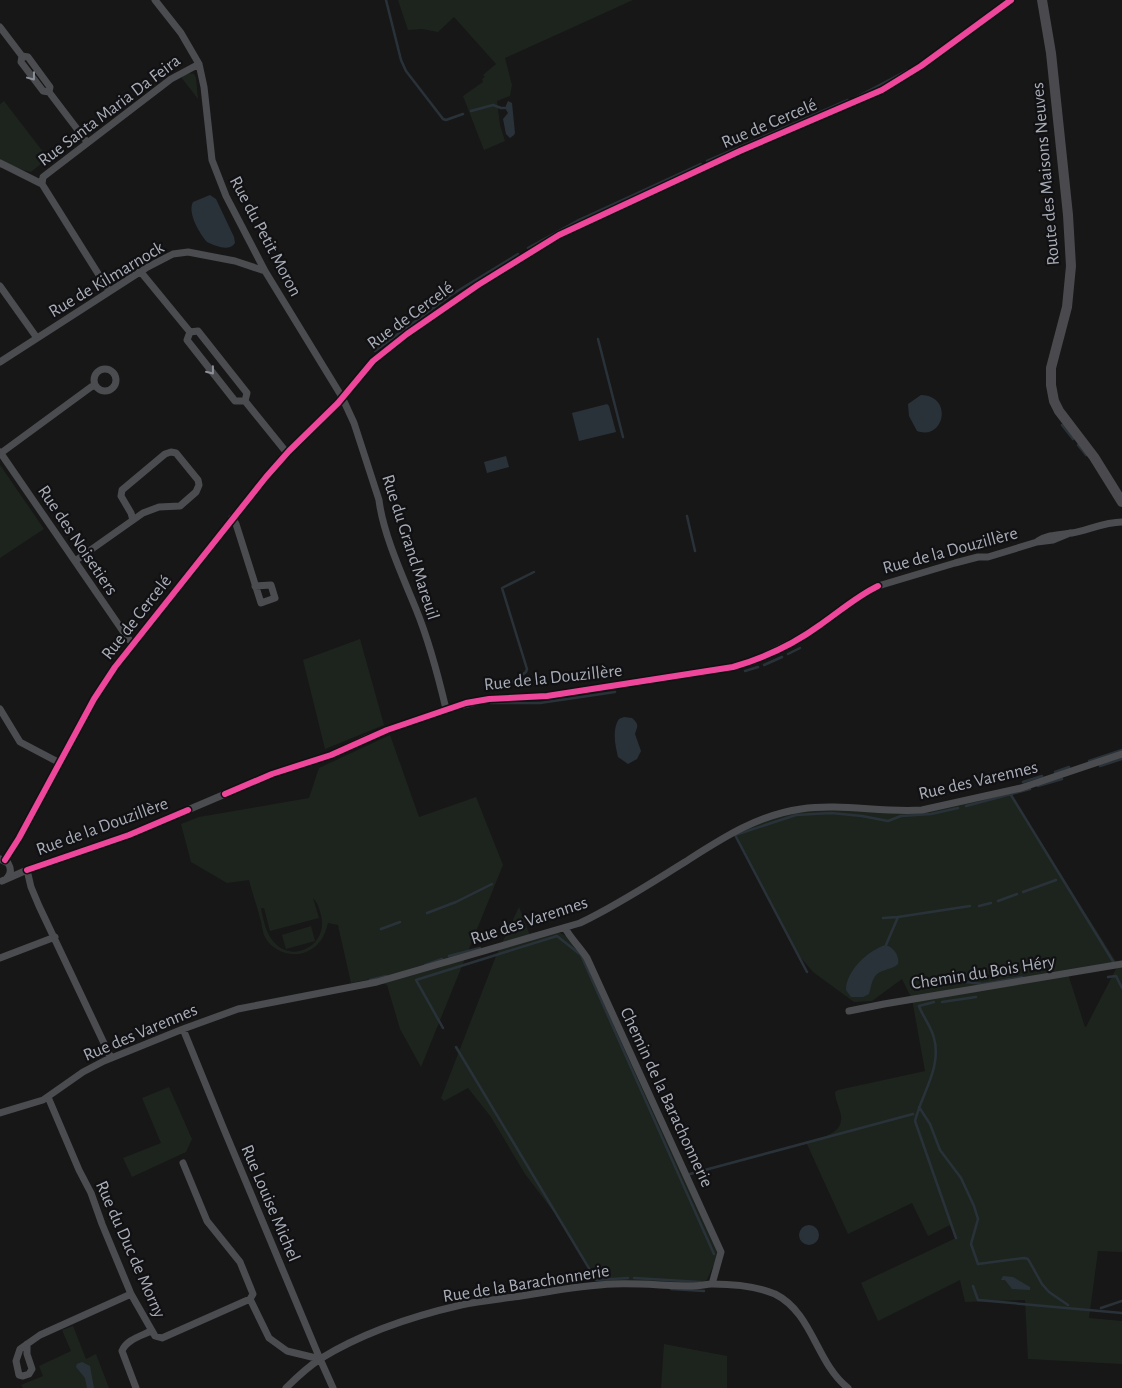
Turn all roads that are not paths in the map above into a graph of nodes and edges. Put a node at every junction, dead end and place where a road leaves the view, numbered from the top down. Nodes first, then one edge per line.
1 (155, 0) edge
2 (1011, 0) edge
3 (1042, 0) edge
4 (0, 27) edge
5 (199, 64) junction
6 (88, 142) junction
7 (0, 163) edge
8 (42, 184) junction
9 (140, 271) junction
10 (265, 271) junction
11 (0, 286) edge
12 (109, 291) junction
13 (190, 332) junction
14 (37, 338) junction
15 (0, 362) edge
16 (95, 386) dead end
17 (342, 396) junction
18 (244, 401) junction
19 (0, 452) edge
20 (287, 453) junction
21 (1122, 502) edge
22 (232, 518) junction
23 (132, 520) junction
24 (1122, 522) edge
25 (75, 561) junction
26 (256, 586) dead end
27 (133, 644) junction
28 (0, 709) edge
29 (446, 709) junction
30 (1122, 754) edge
31 (60, 763) junction
32 (2, 859) edge
33 (11, 870) junction
34 (27, 870) junction
35 (1, 882) edge
36 (566, 928) junction
37 (55, 937) junction
38 (0, 958) edge
39 (1122, 964) edge
40 (850, 1011) dead end
41 (184, 1029) junction
42 (111, 1058) junction
43 (48, 1097) junction
44 (0, 1113) edge
45 (183, 1163) dead end
46 (712, 1284) junction
47 (131, 1294) junction
48 (250, 1299) junction
49 (151, 1331) junction
50 (27, 1344) dead end
51 (320, 1359) junction
52 (136, 1388) edge
53 (286, 1388) edge
54 (334, 1388) edge
55 (848, 1388) edge

1 - 5 street, Rue du Petit Moron
2 - 17 street, Rue de Cercelé
3 - 21 street, Route des Maisons Neuves
4 - 6 street
5 - 6 street, Rue Santa Maria Da Feira
5 - 10 street, Rue du Petit Moron
6 - 8 street, Rue Santa Maria Da Feira
7 - 8 street, Rue Santa Maria Da Feira
8 - 12 street, Rue Santa Maria Da Feira
9 - 10 street, Rue de Kilmarnock
9 - 12 street, Rue de Kilmarnock
9 - 13 street
10 - 17 street, Rue du Petit Moron
11 - 14 street
12 - 14 street, Rue de Kilmarnock
13 -> 18 street
13 - 18 street
14 - 15 street, Rue de Kilmarnock
16 - 19 street
17 - 20 street, Rue de Cercelé
17 - 29 street, Rue du Grand Mareuil
18 - 20 street
19 - 25 street, Rue des Noisetiers
20 - 22 street, Rue de Cercelé
22 - 26 street
22 - 27 street, Rue de Cercelé
23 - 23 street
23 - 25 street
24 - 29 street, Rue de la Douzillère
25 - 27 street, Rue des Noisetiers
27 - 31 street, Rue de Cercelé
28 - 31 street
29 - 34 street, Rue de la Douzillère
30 - 36 street, Rue des Varennes
31 - 32 street, Rue de Cercelé
32 - 33 street
33 - 34 street, Rue de la Douzillère
33 - 35 street
34 - 35 street, Rue de la Douzillère
34 - 37 street
36 - 41 street, Rue des Varennes
36 - 46 street, Chemin de la Barachonnerie
37 - 38 street
37 - 42 street
39 - 40 street, Chemin du Bois Héry
41 - 42 street, Rue des Varennes
41 - 51 street, Rue Louise Michel
42 - 43 street, Rue des Varennes
43 - 44 street, Rue des Varennes
43 - 47 street, Rue du Duc de Morny
45 - 48 street
46 - 51 street, Rue de la Barachonnerie
46 - 55 street, Rue de la Barachonnerie
47 - 49 street, Rue du Duc de Morny
47 - 50 street
48 - 49 street, Rue du Duc de Morny
48 - 51 street
49 - 52 street
51 - 53 street, Rue de la Barachonnerie
51 - 54 street, Rue Louise Michel

